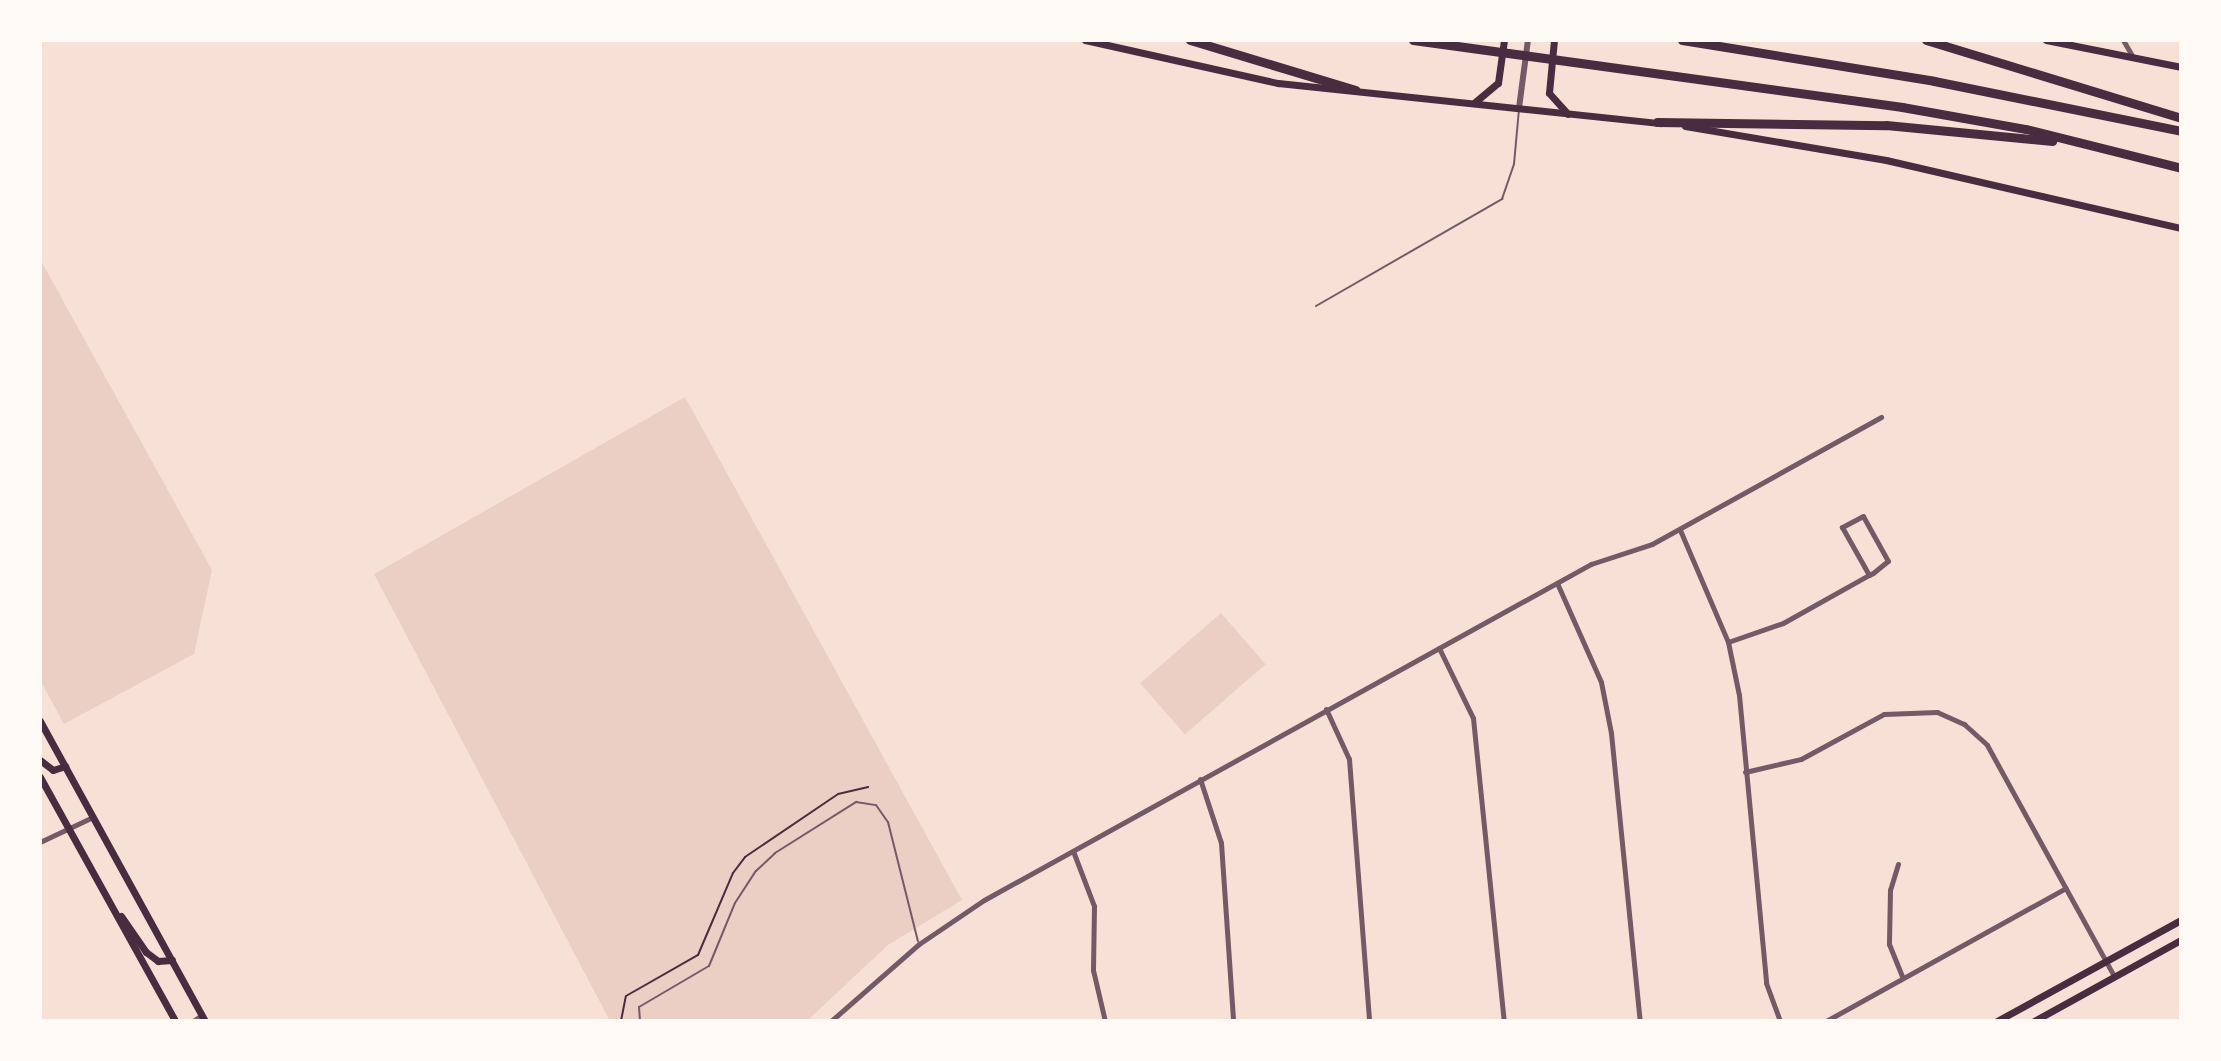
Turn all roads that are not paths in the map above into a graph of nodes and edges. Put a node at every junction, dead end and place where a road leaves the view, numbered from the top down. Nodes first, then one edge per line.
1 (1085, 40) edge
2 (1190, 40) edge
3 (1413, 40) edge
4 (1504, 40) edge
5 (1528, 40) edge
6 (1554, 40) edge
7 (1682, 40) edge
8 (1926, 40) edge
9 (2046, 40) edge
10 (2123, 40) edge
11 (2133, 57) junction
12 (2181, 67) edge
13 (1356, 90) junction
14 (1473, 103) junction
15 (1519, 108) junction
16 (1568, 114) junction
17 (2181, 118) edge
18 (1657, 122) junction
19 (2181, 131) edge
20 (2068, 143) junction
21 (2181, 168) edge
22 (2181, 228) edge
23 (1316, 306) dead end
24 (1881, 417) dead end
25 (1680, 530) junction
26 (1869, 575) junction
27 (1557, 583) junction
28 (1728, 642) junction
29 (1439, 648) junction
30 (1326, 709) junction
31 (40, 721) edge
32 (40, 760) edge
33 (65, 766) junction
34 (1745, 772) junction
35 (40, 777) edge
36 (1200, 779) junction
37 (93, 817) junction
38 (69, 830) junction
39 (40, 842) edge
40 (1073, 851) junction
41 (1898, 864) dead end
42 (2066, 888) junction
43 (103, 892) junction
44 (2181, 920) edge
45 (2181, 940) edge
46 (919, 944) junction
47 (172, 960) junction
48 (2106, 961) junction
49 (2114, 976) junction
50 (1902, 977) junction
51 (204, 1018) edge
52 (175, 1021) edge
53 (193, 1021) edge
54 (640, 1021) edge
55 (831, 1021) edge
56 (1105, 1021) edge
57 (1233, 1021) edge
58 (1369, 1021) edge
59 (1504, 1021) edge
60 (1640, 1021) edge
61 (1780, 1021) edge
62 (1826, 1021) edge
63 (1997, 1021) edge
64 (2034, 1021) edge

1 - 13 main road
2 - 13 highway
3 - 20 highway
4 - 14 main road
5 - 15 street
6 - 16 main road
7 - 19 highway
8 - 17 highway
9 - 11 main road
10 - 11 street
11 - 12 main road
13 - 14 main road
14 - 15 main road
15 - 16 main road
15 - 23 lane
16 - 18 main road
18 - 20 highway
18 - 22 main road
20 - 21 highway
24 - 25 street
25 - 27 street
25 - 28 street
26 - 26 street
26 - 28 street
27 - 29 street
27 - 60 street
28 - 34 street
29 - 30 street
29 - 59 street
30 - 36 street
30 - 58 street
31 - 33 main road
32 - 33 main road
33 - 37 main road
34 - 42 street
34 - 61 street
35 - 38 main road
36 - 40 street
36 - 57 street
37 - 38 street
37 - 47 main road
38 - 39 street
38 - 43 main road
40 - 46 street
40 - 56 street
41 - 50 street
42 - 48 street
42 - 50 street
43 - 47 main road
43 - 52 main road
44 - 48 main road
45 - 49 main road
46 - 54 lane
46 - 55 street
47 - 51 main road
48 - 49 street
48 - 63 main road
49 - 64 main road
50 - 62 street
51 - 53 street

